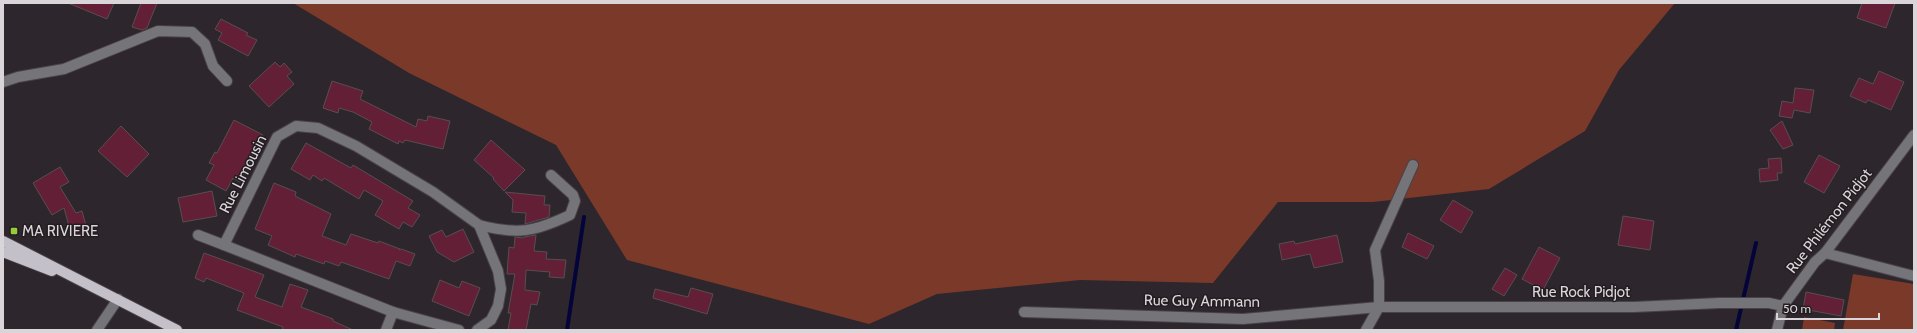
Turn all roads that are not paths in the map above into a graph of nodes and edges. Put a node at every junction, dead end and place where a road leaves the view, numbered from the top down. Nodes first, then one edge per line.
1 (227, 81) dead end
2 (3, 82) edge
3 (1914, 135) edge
4 (1413, 165) dead end
5 (551, 176) dead end
6 (479, 225) junction
7 (198, 235) dead end
8 (3, 242) edge
9 (224, 245) junction
10 (3, 252) edge
11 (1825, 253) junction
12 (1914, 276) edge
13 (118, 299) junction
14 (1783, 306) junction
15 (1379, 307) junction
16 (393, 312) junction
17 (1024, 312) dead end
18 (97, 330) edge
19 (178, 330) edge
20 (386, 330) edge
21 (459, 330) edge
22 (477, 330) edge
23 (1366, 330) edge
24 (1777, 330) edge

1 - 2 street
3 - 11 street, Rue Philémon Pidjot
4 - 15 street
5 - 6 street
6 - 9 street, Rue Limousin
6 - 22 street
7 - 9 street
8 - 13 main road
9 - 16 street
10 - 13 main road
11 - 12 street
11 - 14 street, Rue Philémon Pidjot
13 - 18 street
13 - 19 main road
14 - 15 street, Rue Rock Pidjot
14 - 24 street, Rue Philémon Pidjot
15 - 17 street, Rue Guy Ammann
15 - 23 street
16 - 20 street
16 - 21 street

